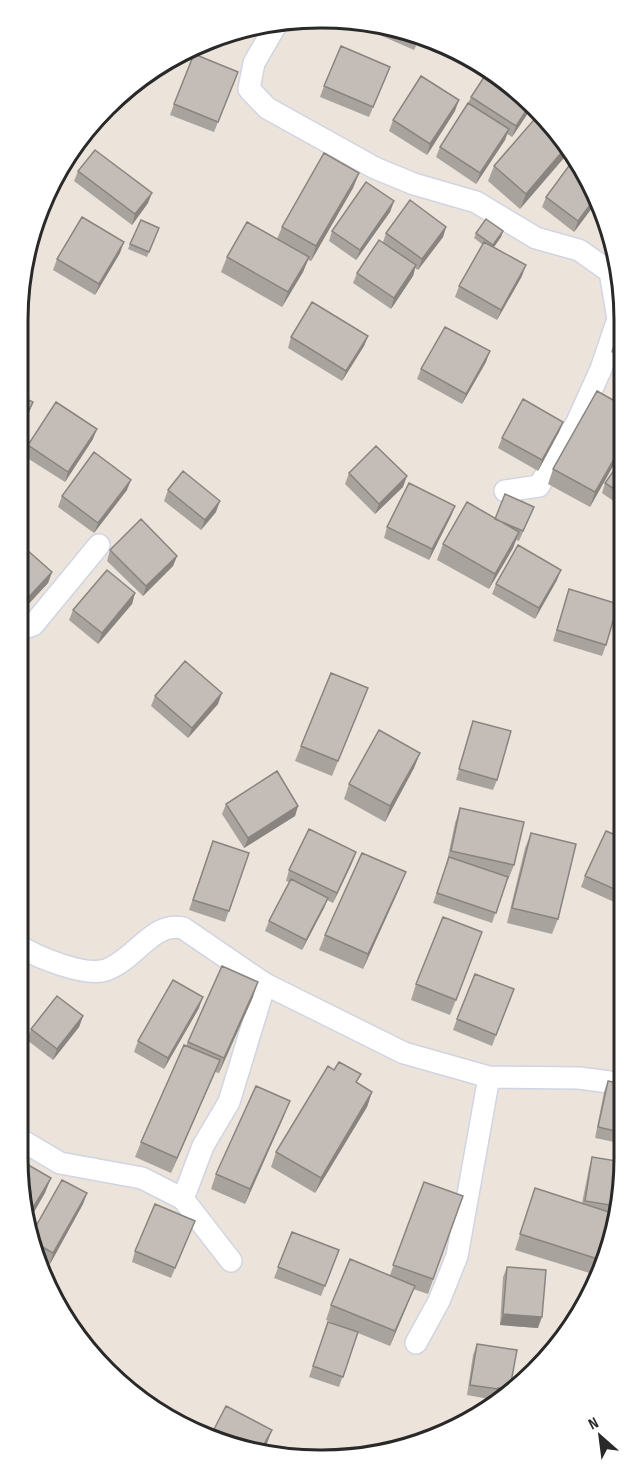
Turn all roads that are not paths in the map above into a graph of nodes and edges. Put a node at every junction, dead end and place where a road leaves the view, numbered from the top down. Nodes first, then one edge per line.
1 (272, 33) edge
2 (609, 270) edge
3 (614, 331) edge
4 (506, 491) dead end
5 (99, 545) dead end
6 (28, 627) edge
7 (28, 952) edge
8 (265, 984) junction
9 (489, 1077) junction
10 (614, 1083) edge
11 (28, 1144) edge
12 (183, 1199) junction
13 (231, 1261) dead end
14 (416, 1343) dead end

1 - 2 street
3 - 4 street
5 - 6 street
7 - 8 street
8 - 9 street
8 - 12 street
9 - 10 street
9 - 14 street
11 - 12 street
12 - 13 street

